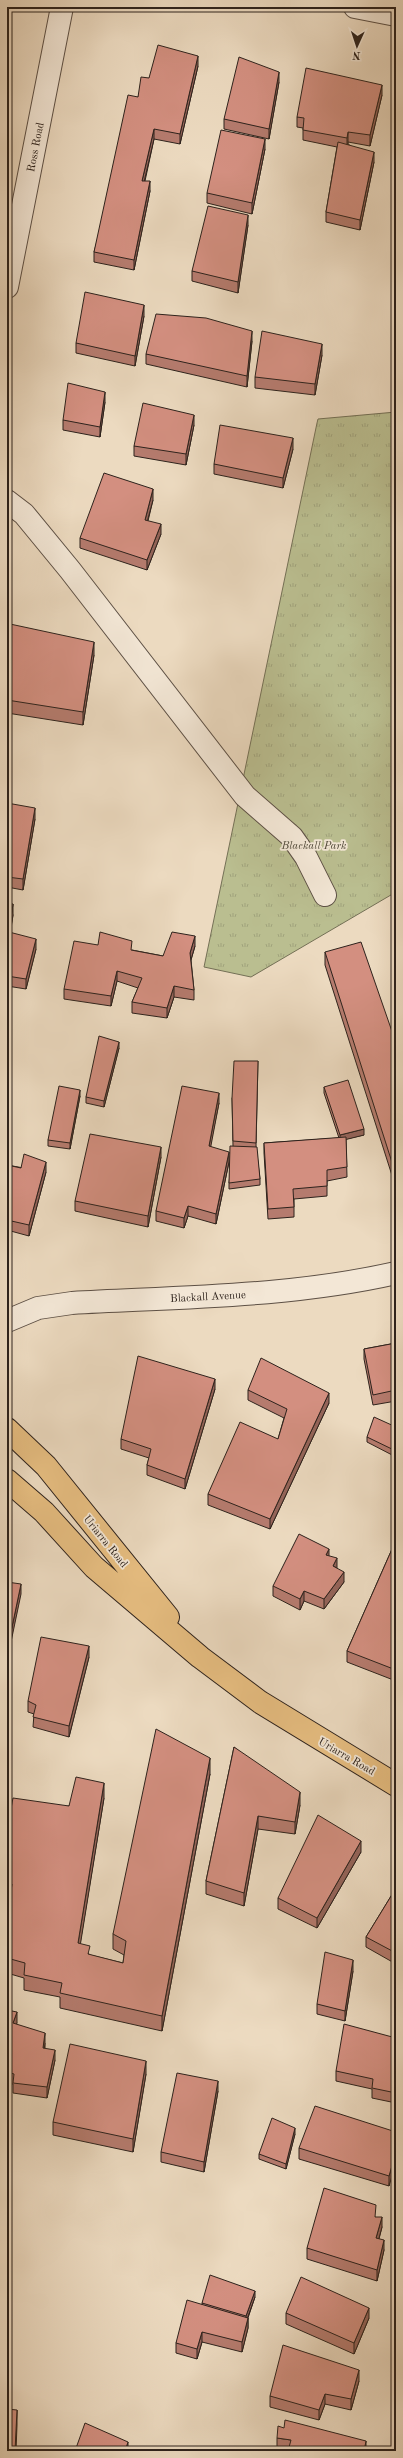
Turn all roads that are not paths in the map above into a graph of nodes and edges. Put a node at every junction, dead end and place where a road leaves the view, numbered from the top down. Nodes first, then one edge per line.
1 (62, 7) edge
2 (355, 7) edge
3 (396, 15) edge
4 (7, 287) edge
5 (7, 501) edge
6 (325, 895) dead end
7 (396, 1273) edge
8 (12, 1321) edge
9 (9, 1430) edge
10 (7, 1480) edge
11 (200, 1658) junction
12 (396, 1785) edge

1 - 4 street, Ross Road
2 - 3 street
5 - 6 street
7 - 8 street, Blackall Avenue
9 - 11 main road, Uriarra Road
10 - 11 main road, Uriarra Road
11 - 12 main road, Uriarra Road

